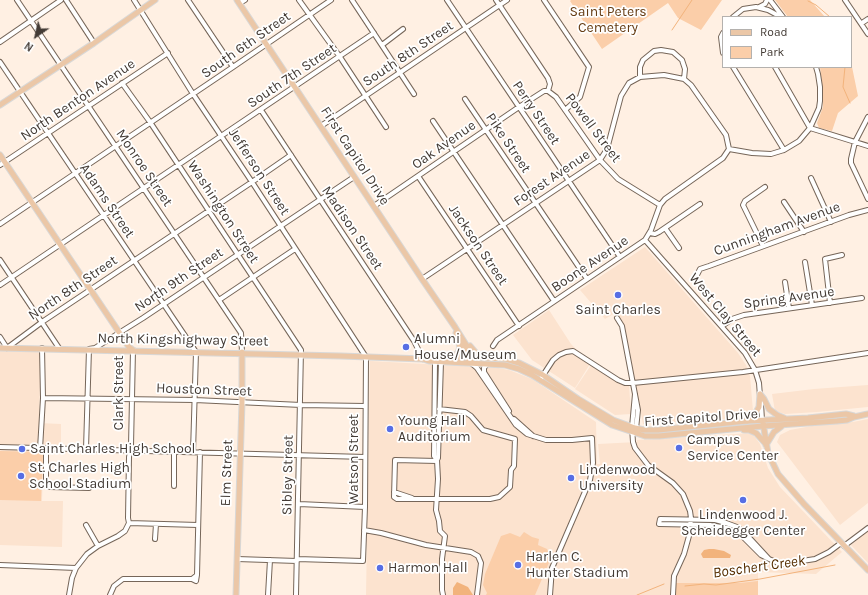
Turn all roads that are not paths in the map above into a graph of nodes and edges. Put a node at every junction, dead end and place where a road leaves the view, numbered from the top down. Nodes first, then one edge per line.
1 (17, 0) edge
2 (61, 0) edge
3 (66, 0) edge
4 (134, 0) edge
5 (155, 0) edge
6 (188, 0) edge
7 (245, 0) edge
8 (299, 0) edge
9 (331, 0) edge
10 (352, 0) edge
11 (447, 0) edge
12 (496, 0) edge
13 (507, 0) edge
14 (544, 0) edge
15 (769, 0) edge
16 (845, 0) edge
17 (239, 2) edge
18 (499, 5) junction
19 (758, 7) junction
20 (140, 10) junction
21 (774, 12) junction
22 (308, 15) junction
23 (734, 16) edge
24 (780, 16) edge
25 (781, 16) edge
26 (868, 19) edge
27 (31, 20) junction
28 (862, 23) junction
29 (465, 28) junction
30 (404, 29) dead end
31 (374, 33) junction
32 (868, 34) edge
33 (722, 35) edge
34 (0, 42) edge
35 (94, 43) junction
36 (266, 44) junction
37 (382, 45) junction
38 (722, 45) edge
39 (168, 53) junction
40 (340, 57) junction
41 (0, 62) edge
42 (61, 65) junction
43 (233, 67) junction
44 (734, 68) edge
45 (776, 68) edge
46 (816, 68) edge
47 (400, 73) junction
48 (640, 77) junction
49 (684, 79) junction
50 (122, 83) junction
51 (295, 87) junction
52 (20, 91) junction
53 (548, 91) junction
54 (193, 94) junction
55 (414, 94) dead end
56 (365, 97) junction
57 (465, 99) dead end
58 (0, 105) edge
59 (89, 105) junction
60 (519, 107) junction
61 (261, 110) junction
62 (565, 110) junction
63 (868, 117) edge
64 (433, 121) dead end
65 (150, 122) junction
66 (321, 126) junction
67 (386, 127) dead end
68 (810, 128) junction
69 (485, 130) junction
70 (48, 133) junction
71 (222, 136) junction
72 (855, 142) junction
73 (116, 145) junction
74 (868, 146) edge
75 (729, 148) junction
76 (784, 150) junction
77 (453, 152) junction
78 (0, 155) edge
79 (291, 155) junction
80 (600, 160) junction
81 (2, 163) edge
82 (178, 165) junction
83 (75, 173) junction
84 (418, 176) junction
85 (354, 177) junction
86 (811, 178) dead end
87 (568, 180) junction
88 (252, 182) junction
89 (765, 187) dead end
90 (144, 188) junction
91 (320, 199) junction
92 (868, 199) edge
93 (32, 202) junction
94 (784, 202) dead end
95 (535, 203) junction
96 (700, 204) dead end
97 (660, 205) junction
98 (374, 206) junction
99 (868, 210) edge
100 (208, 211) junction
101 (104, 215) junction
102 (830, 222) junction
103 (0, 224) edge
104 (502, 225) junction
105 (281, 226) junction
106 (665, 228) junction
107 (804, 232) junction
108 (650, 233) junction
109 (174, 234) junction
110 (645, 240) junction
111 (60, 244) junction
112 (763, 246) junction
113 (468, 248) junction
114 (679, 248) dead end
115 (295, 249) junction
116 (237, 254) junction
117 (842, 255) dead end
118 (620, 257) junction
119 (0, 260) edge
120 (134, 260) junction
121 (805, 262) dead end
122 (697, 275) dead end
123 (12, 277) junction
124 (204, 277) junction
125 (252, 277) junction
126 (422, 279) junction
127 (587, 279) junction
128 (785, 282) dead end
129 (0, 285) edge
130 (90, 290) junction
131 (862, 298) dead end
132 (219, 300) junction
133 (554, 301) junction
134 (830, 303) junction
135 (164, 304) junction
136 (812, 305) junction
137 (790, 308) junction
138 (617, 318) dead end
139 (42, 322) junction
140 (519, 326) junction
141 (722, 326) junction
142 (455, 328) junction
143 (119, 332) junction
144 (0, 338) edge
145 (493, 346) dead end
146 (0, 348) edge
147 (7, 348) junction
148 (42, 348) junction
149 (59, 348) junction
150 (89, 349) junction
151 (133, 350) junction
152 (196, 352) junction
153 (242, 352) junction
154 (252, 353) junction
155 (301, 354) junction
156 (868, 354) edge
157 (366, 357) junction
158 (451, 358) junction
159 (423, 359) junction
160 (470, 359) junction
161 (486, 361) junction
162 (435, 362) junction
163 (441, 362) junction
164 (242, 366) junction
165 (755, 370) junction
166 (543, 375) junction
167 (540, 380) junction
168 (633, 383) junction
169 (760, 394) junction
170 (43, 398) junction
171 (88, 399) junction
172 (132, 400) junction
173 (195, 400) junction
174 (242, 402) junction
175 (301, 405) junction
176 (365, 406) junction
177 (439, 409) junction
178 (868, 414) edge
179 (854, 416) junction
180 (789, 419) junction
181 (747, 421) junction
182 (763, 423) junction
183 (782, 425) junction
184 (731, 428) junction
185 (634, 430) junction
186 (533, 436) junction
187 (766, 445) junction
188 (0, 447) edge
189 (40, 448) junction
190 (46, 449) junction
191 (86, 449) junction
192 (130, 451) junction
193 (174, 452) junction
194 (193, 452) junction
195 (200, 452) junction
196 (240, 453) junction
197 (299, 455) junction
198 (365, 457) junction
199 (437, 460) junction
200 (174, 486) dead end
201 (89, 488) dead end
202 (437, 499) junction
203 (299, 504) junction
204 (365, 507) junction
205 (660, 522) dead end
206 (690, 522) junction
207 (129, 523) junction
208 (156, 524) junction
209 (86, 525) dead end
210 (198, 525) junction
211 (868, 528) edge
212 (364, 530) junction
213 (155, 539) dead end
214 (843, 545) junction
215 (98, 546) junction
216 (436, 547) junction
217 (444, 548) junction
218 (442, 555) junction
219 (237, 559) junction
220 (270, 560) junction
221 (297, 560) junction
222 (0, 565) edge
223 (76, 568) junction
224 (868, 570) edge
225 (69, 595) edge
226 (110, 595) edge
227 (236, 595) edge
228 (268, 595) edge
229 (296, 595) edge
230 (443, 595) edge
231 (477, 595) edge
232 (550, 595) edge
233 (673, 595) edge

1 - 27 street, Monroe Street
2 - 27 street
3 - 35 street
4 - 20 street, Jefferson Street
5 - 20 main road
6 - 43 street
7 - 17 street
8 - 22 street
9 - 22 street, South 6th Street
10 - 31 street
11 - 29 street, Perry Street
12 - 18 street
13 - 18 street, South 8th Street
14 - 62 street
15 - 19 street
15 - 21 street
15 - 25 street
16 - 28 street
17 - 36 main road, First Capitol Drive
18 - 29 street, South 8th Street
18 - 53 street
19 - 21 street
19 - 23 street
20 - 35 main road
20 - 39 street, Jefferson Street
21 - 24 street
22 - 36 street, South 6th Street
22 - 40 street
26 - 28 street
27 - 34 street
27 - 42 street, Monroe Street
28 - 32 street
29 - 47 street, South 8th Street
29 - 60 street, Perry Street
30 - 37 street
31 - 37 street
31 - 40 street, South 7th Street
33 - 38 street
35 - 42 main road
36 - 43 street, South 6th Street
36 - 51 main road, First Capitol Drive
37 - 47 street
39 - 50 street, North Benton Avenue
39 - 54 street, Jefferson Street
40 - 51 street, South 7th Street
40 - 56 street
41 - 52 street, Adams Street
42 - 52 main road
42 - 59 street, Monroe Street
43 - 54 street, South 6th Street
44 - 76 street
45 - 68 street
46 - 68 street
47 - 55 street
47 - 56 street, South 8th Street
48 - 49 street
48 - 49 street
48 - 80 street, Forest Avenue
49 - 75 street
50 - 59 street, North Benton Avenue
50 - 65 street, Washington Street
51 - 61 street, South 7th Street
51 - 66 main road, First Capitol Drive
52 - 58 main road
52 - 70 street, Adams Street
53 - 60 street, Oak Avenue
53 - 62 street, Powell Street
54 - 65 street, South 6th Street
54 - 71 street, Jefferson Street
56 - 66 street, South 8th Street
56 - 67 street
57 - 69 street, Pike Street
59 - 70 street, North Benton Avenue
59 - 73 street, Monroe Street
60 - 69 street, Oak Avenue
60 - 87 street, Perry Street
61 - 71 street, South 7th Street
61 - 79 street, Madison Street
62 - 80 street, Powell Street
63 - 72 street
64 - 77 street
65 - 73 street, South 6th Street
65 - 82 street, Washington Street
66 - 85 main road, First Capitol Drive
68 - 72 street
68 - 76 street
69 - 77 street, Oak Avenue
69 - 95 street, Pike Street
70 - 81 street, North Benton Avenue
70 - 83 street, Adams Street
71 - 82 street, South 7th Street
71 - 88 street, Jefferson Street
72 - 74 street
72 - 92 street
73 - 83 street, South 6th Street
73 - 90 street, Monroe Street
75 - 76 street
75 - 97 street
77 - 84 street, Oak Avenue
77 - 104 street
78 - 81 main road, Clark Street
79 - 88 street
79 - 91 street, Madison Street
80 - 87 street, Forest Avenue
80 - 97 street, Powell Street
81 - 93 main road, Clark Street
82 - 90 street, South 7th Street
82 - 100 street, Washington Street
83 - 93 street, South 6th Street
83 - 101 street, Adams Street
84 - 98 street, Oak Avenue
84 - 113 street, Jackson Street
85 - 91 street, North 9th Street
85 - 98 main road, First Capitol Drive
86 - 102 street
87 - 95 street, Forest Avenue
87 - 118 street, Perry Street
88 - 100 street, North 8th Street
88 - 105 street, Jefferson Street
89 - 112 street
90 - 101 street, South 7th Street
90 - 109 street, Monroe Street
91 - 105 street, North 9th Street
91 - 159 street, Madison Street
93 - 103 street, South 6th Street
93 - 111 main road, Clark Street
94 - 107 street
95 - 104 street, Forest Avenue
95 - 127 street, Pike Street
96 - 106 street
97 - 108 street, Boone Avenue
98 - 126 main road, First Capitol Drive
99 - 102 street, Cunningham Avenue
100 - 109 street, North 8th Street
100 - 116 street, Washington Street
101 - 111 street, South 7th Street
101 - 120 street, Adams Street
102 - 107 street, Cunningham Avenue
104 - 113 street, Forest Avenue
104 - 133 street
105 - 115 street, Jefferson Street
105 - 116 street, North 9th Street
106 - 108 street
106 - 114 street
107 - 112 street, Cunningham Avenue
108 - 110 street, Boone Avenue
109 - 120 street, North 8th Street
109 - 124 street, Monroe Street
110 - 118 street, Boone Avenue
110 - 141 street, West Clay Street
111 - 123 street, South 7th Street
111 - 130 main road, Clark Street
112 - 122 street, Cunningham Avenue
113 - 126 street, Forest Avenue
113 - 140 street, Jackson Street
115 - 125 street
115 - 157 street, Jefferson Street
116 - 124 street, North 9th Street
116 - 125 street, Washington Street
117 - 134 street
118 - 127 street, Boone Avenue
119 - 123 street
120 - 130 street, North 8th Street
120 - 135 street, Adams Street
121 - 136 street
123 - 129 street, South 7th Street
123 - 139 street
124 - 132 street, Monroe Street
124 - 135 street, North 9th Street
125 - 132 street
125 - 155 street, Washington Street
126 - 142 main road, First Capitol Drive
127 - 133 street, Boone Avenue
128 - 137 street
130 - 139 street, North 8th Street
130 - 143 main road, Clark Street
131 - 134 street, Spring Avenue
132 - 153 street, Monroe Street
133 - 140 street, Boone Avenue
134 - 136 street, Spring Avenue
135 - 143 street, North 9th Street
135 - 152 street, Adams Street
136 - 137 street, Spring Avenue
137 - 141 street, Spring Avenue
138 - 168 street
139 - 147 street, North 8th Street
139 - 149 street
140 - 145 street, Boone Avenue
141 - 165 street, West Clay Street
142 - 158 main road
142 - 160 main road, First Capitol Drive
142 - 161 main road
143 - 150 street, North 9th Street
143 - 151 main road, Clark Street
144 - 147 street
146 - 147 main road, North Kingshighway Street
147 - 148 main road, North Kingshighway Street
148 - 149 main road, North Kingshighway Street
148 - 170 street
149 - 150 main road, North Kingshighway Street
150 - 151 main road, North Kingshighway Street
150 - 171 street
151 - 152 main road, North Kingshighway Street
151 - 172 street, Clark Street
152 - 153 main road, North Kingshighway Street
152 - 173 street
153 - 154 main road, North Kingshighway Street
153 - 164 main road, Elm Street
154 - 155 main road, North Kingshighway Street
154 - 164 main road
155 - 157 main road, North Kingshighway Street
155 - 175 street, Sibley Street
156 - 165 street
157 - 159 main road, North Kingshighway Street
157 - 176 street, Watson Street
158 - 159 main road
158 - 160 main road
159 - 162 main road
160 - 161 main road, First Capitol Drive
160 - 163 main road
160 - 186 street
161 - 166 main road, First Capitol Drive
161 - 167 main road, First Capitol Drive
161 - 186 street
162 - 163 main road
162 - 199 street
163 - 177 street
164 - 174 main road, Elm Street
165 - 168 street
165 - 169 street, West Clay Street
166 - 167 street
166 - 168 street
166 - 185 main road, First Capitol Drive
167 - 185 main road, First Capitol Drive
168 - 185 street
169 - 180 main road
169 - 181 main road
169 - 182 street, West Clay Street
170 - 171 street, Houston Street
170 - 189 street
171 - 172 street, Houston Street
171 - 191 street
172 - 173 street, Houston Street
172 - 192 street, Clark Street
173 - 174 street, Houston Street
173 - 194 street
174 - 175 street, Houston Street
174 - 196 main road, Elm Street
175 - 176 street, Houston Street
175 - 197 street, Sibley Street
176 - 198 street, Watson Street
177 - 199 street
177 - 202 street
178 - 179 main road, First Capitol Drive
179 - 180 main road, First Capitol Drive
179 - 183 main road, First Capitol Drive
180 - 182 main road, First Capitol Drive
181 - 182 main road, First Capitol Drive
181 - 185 main road, First Capitol Drive
182 - 183 main road, First Capitol Drive
182 - 184 main road, First Capitol Drive
182 - 187 main road, West Clay Street
183 - 187 main road
184 - 185 main road, First Capitol Drive
184 - 187 main road
185 - 206 street
186 - 232 street
187 - 214 main road, West Clay Street
188 - 189 street
189 - 190 street
190 - 191 street
190 - 201 street
191 - 192 street
192 - 193 street
192 - 207 street, Clark Street
193 - 194 street
193 - 200 street
194 - 195 street
195 - 196 street
195 - 210 street
196 - 197 street
196 - 219 main road, Elm Street
197 - 198 street
197 - 203 street, Sibley Street
198 - 204 street, Watson Street
199 - 202 street
199 - 202 street
202 - 217 street
203 - 204 street
203 - 221 street, Sibley Street
204 - 212 street, Watson Street
205 - 206 street
206 - 214 street
206 - 233 street
207 - 208 street
207 - 215 street
208 - 210 street
208 - 213 street
209 - 215 street
210 - 226 street
211 - 214 street
212 - 216 street
212 - 221 street, Watson Street
214 - 224 main road, West Clay Street
215 - 223 street
216 - 217 street
216 - 218 street
217 - 218 street
217 - 231 street
218 - 230 street
219 - 220 street
219 - 227 main road, Elm Street
220 - 221 street
220 - 228 street
221 - 229 street, Sibley Street
222 - 223 street
223 - 225 street

